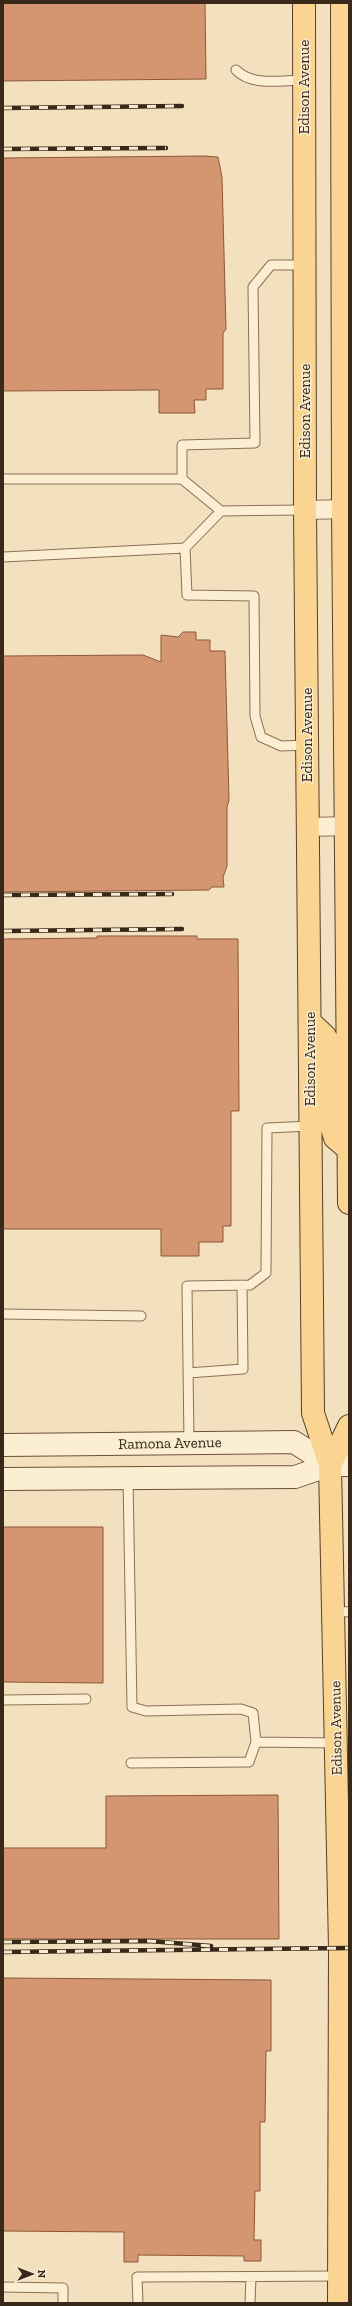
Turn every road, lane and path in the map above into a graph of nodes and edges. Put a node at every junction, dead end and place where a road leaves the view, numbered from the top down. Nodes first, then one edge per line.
1 (304, 3) edge
2 (342, 3) edge
3 (236, 70) dead end
4 (304, 80) junction
5 (305, 265) junction
6 (3, 479) edge
7 (182, 479) junction
8 (305, 510) junction
9 (346, 510) edge
10 (220, 511) junction
11 (185, 548) junction
12 (3, 557) edge
13 (347, 707) edge
14 (307, 745) junction
15 (347, 826) edge
16 (308, 827) junction
17 (348, 972) edge
18 (348, 1012) edge
19 (310, 1022) junction
20 (310, 1126) junction
21 (349, 1150) edge
22 (349, 1203) edge
23 (242, 1285) junction
24 (3, 1314) edge
25 (141, 1316) dead end
26 (188, 1373) junction
27 (349, 1426) edge
28 (189, 1443) junction
29 (3, 1445) edge
30 (339, 1465) edge
31 (128, 1478) junction
32 (3, 1479) edge
33 (341, 1611) edge
34 (86, 1699) dead end
35 (3, 1700) edge
36 (256, 1742) junction
37 (336, 1743) junction
38 (131, 1764) dead end
39 (345, 1973) edge
40 (344, 2156) edge
41 (339, 2276) junction
42 (251, 2277) junction
43 (3, 2287) edge
44 (63, 2303) edge
45 (138, 2303) edge
46 (250, 2303) edge
47 (339, 2303) edge

1 - 4 main road, Edison Avenue
2 - 9 main road
3 - 4 lane
4 - 5 main road, Edison Avenue
5 - 7 lane
5 - 8 main road, Edison Avenue
6 - 7 lane
7 - 10 lane
8 - 9 street
8 - 10 lane
8 - 14 main road, Edison Avenue
9 - 13 main road
10 - 11 lane
11 - 12 lane
11 - 14 lane
13 - 15 main road
14 - 16 main road, Edison Avenue
15 - 16 street
15 - 17 main road
16 - 19 main road, Edison Avenue
17 - 18 main road
18 - 21 main road
19 - 20 main road, Edison Avenue
19 - 21 main road
20 - 23 lane
20 - 30 main road, Edison Avenue
21 - 22 main road
23 - 26 lane
23 - 26 lane
24 - 25 lane
26 - 28 lane
27 - 30 main road, Edison Avenue
28 - 29 main road, Ramona Avenue
28 - 30 main road, Ramona Avenue
30 - 31 main road
30 - 33 main road, Edison Avenue
31 - 32 main road
31 - 36 lane
33 - 37 main road, Edison Avenue
34 - 35 lane
36 - 37 lane
36 - 38 lane
37 - 39 main road, Edison Avenue
39 - 40 main road, Edison Avenue
40 - 41 main road, Edison Avenue
41 - 42 lane
41 - 47 main road, Edison Avenue
42 - 45 lane
42 - 46 lane
43 - 44 lane

